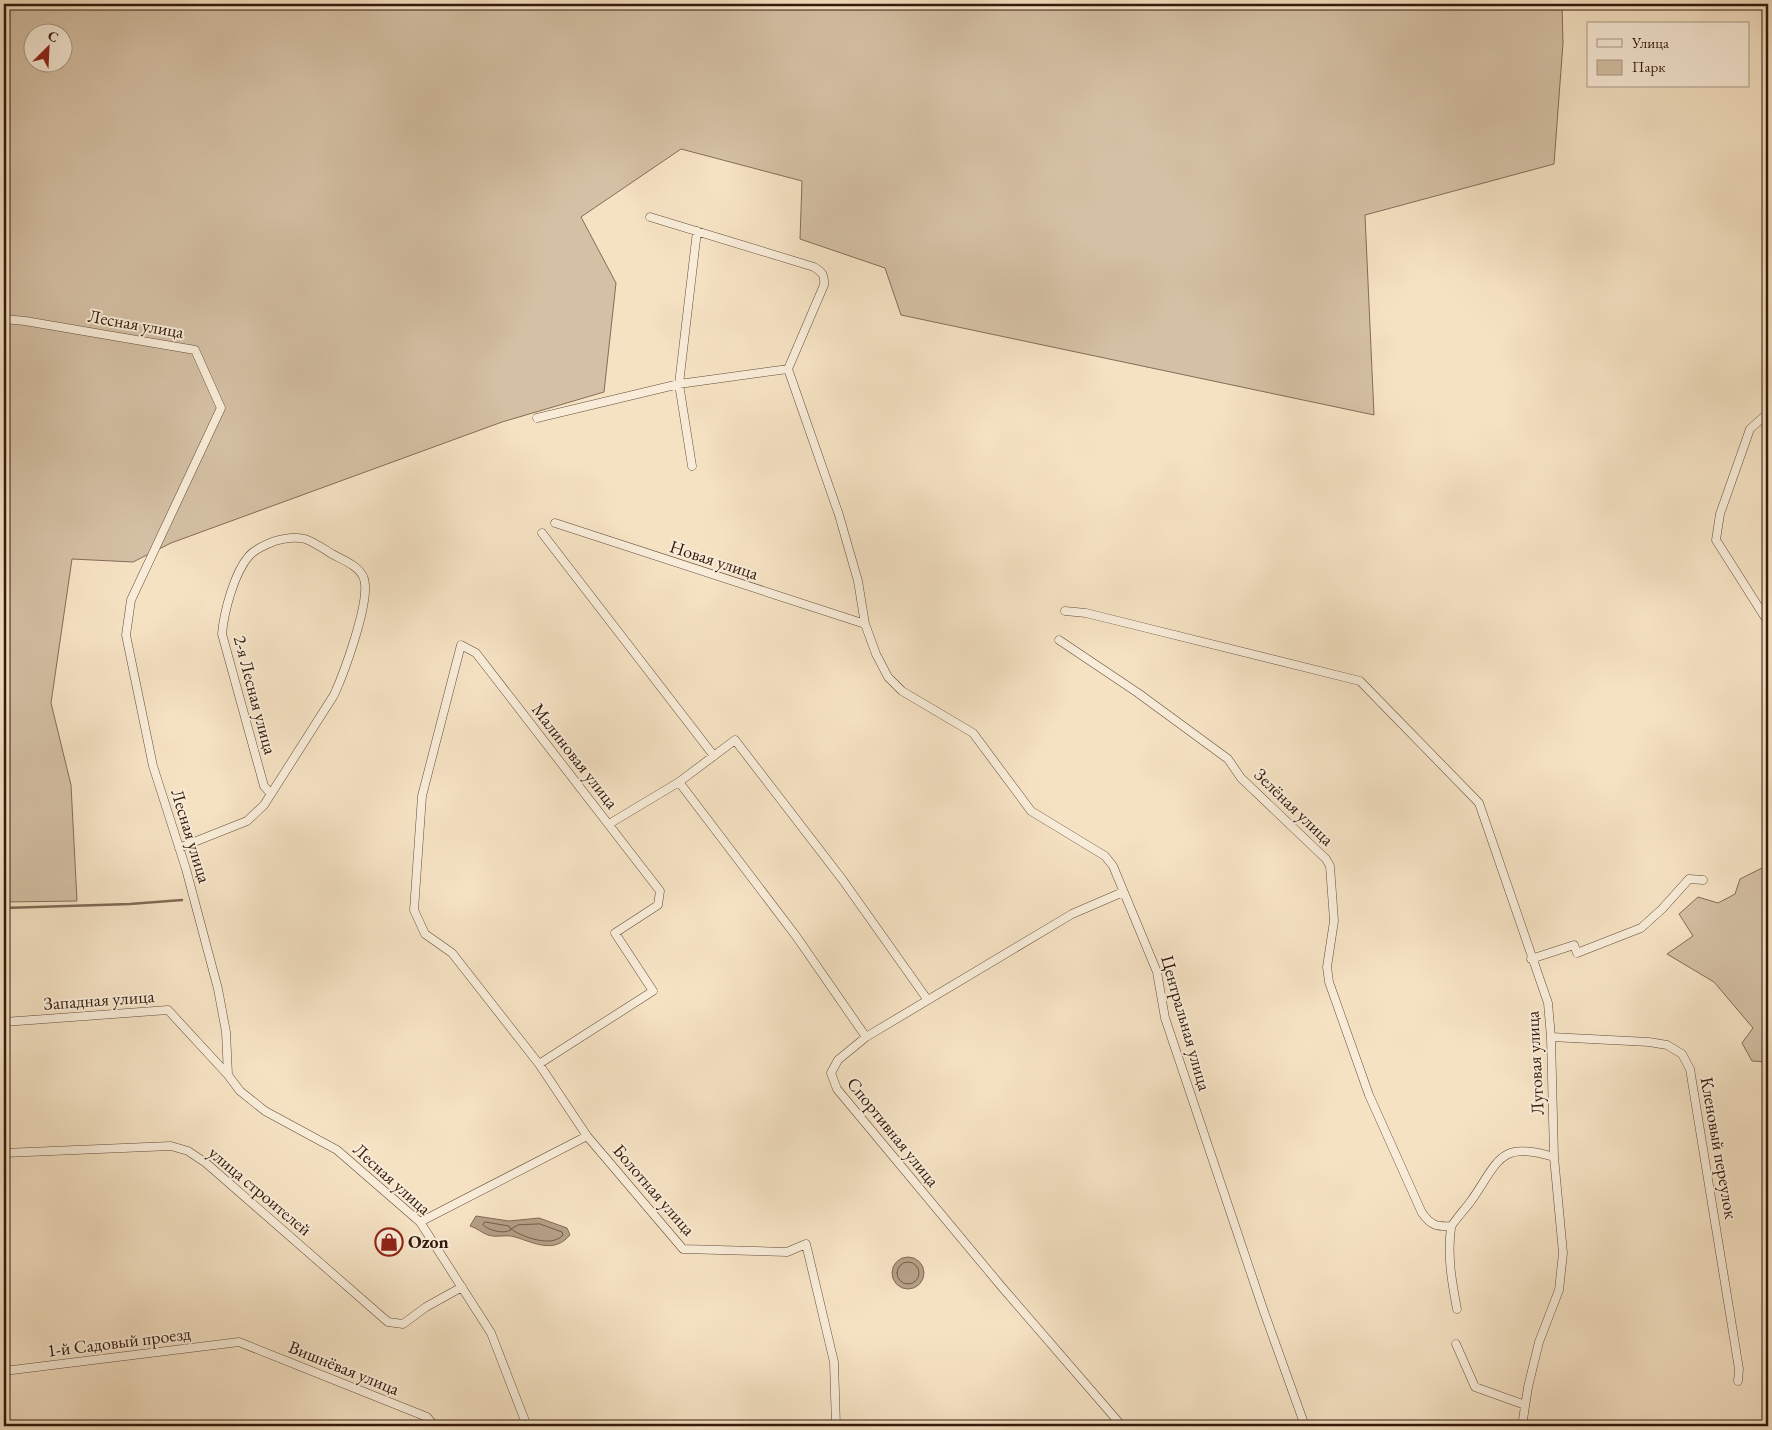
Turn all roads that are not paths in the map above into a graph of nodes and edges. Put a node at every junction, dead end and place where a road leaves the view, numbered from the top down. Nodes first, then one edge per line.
1 (650, 217) dead end
2 (697, 231) junction
3 (4, 319) edge
4 (788, 369) junction
5 (679, 384) junction
6 (1768, 412) edge
7 (536, 418) dead end
8 (692, 466) dead end
9 (555, 523) dead end
10 (542, 533) dead end
11 (1065, 611) dead end
12 (1768, 622) edge
13 (865, 624) junction
14 (1059, 640) dead end
15 (714, 756) junction
16 (679, 782) junction
17 (271, 794) junction
18 (609, 824) junction
19 (179, 848) junction
20 (1703, 880) dead end
21 (1123, 892) junction
22 (414, 910) joint
23 (1531, 959) junction
24 (927, 999) junction
25 (4, 1022) edge
26 (866, 1037) junction
27 (1551, 1037) junction
28 (539, 1064) junction
29 (228, 1075) junction
30 (587, 1136) junction
31 (4, 1153) edge
32 (1554, 1157) junction
33 (420, 1222) junction
34 (1451, 1226) junction
35 (462, 1287) junction
36 (1457, 1309) dead end
37 (238, 1342) joint
38 (1456, 1344) dead end
39 (4, 1371) edge
40 (1738, 1381) dead end
41 (1526, 1405) junction
42 (432, 1426) edge
43 (527, 1426) edge
44 (836, 1426) edge
45 (1122, 1426) edge
46 (1306, 1426) edge
47 (1522, 1426) edge

1 - 2 street
2 - 4 street
2 - 5 street
3 - 19 street, Лесная улица
4 - 5 street
4 - 13 street, Центральная улица
5 - 7 street
5 - 8 street
6 - 12 street
9 - 13 street, Новая улица
10 - 15 street
11 - 23 street, Луговая улица
13 - 21 street, Центральная улица
14 - 34 street, Зелёная улица
15 - 16 street
15 - 24 street
16 - 18 street
16 - 26 street
17 - 17 street, 2-я Лесная улица
17 - 19 street, 2-я Лесная улица
18 - 22 street, Малиновая улица
18 - 28 street, Малиновая улица
19 - 29 street, Лесная улица
20 - 23 street
21 - 24 street, Спортивная улица
21 - 46 street, Центральная улица
22 - 28 street, Болотная улица
23 - 27 street, Луговая улица
24 - 26 street, Спортивная улица
25 - 29 street, Западная улица
26 - 45 street, Спортивная улица
27 - 32 street, Луговая улица
27 - 40 street, Кленовый переулок
28 - 30 street, Болотная улица
29 - 33 street, Лесная улица
30 - 33 street
30 - 44 street, Болотная улица
31 - 35 street, улица строителей
32 - 34 street
32 - 41 street, Луговая улица
33 - 35 street, Лесная улица
34 - 36 street
35 - 43 street, Лесная улица
37 - 39 street, 1-й Садовый проезд
37 - 42 street, Вишнёвая улица
38 - 41 street
41 - 47 street, Луговая улица

